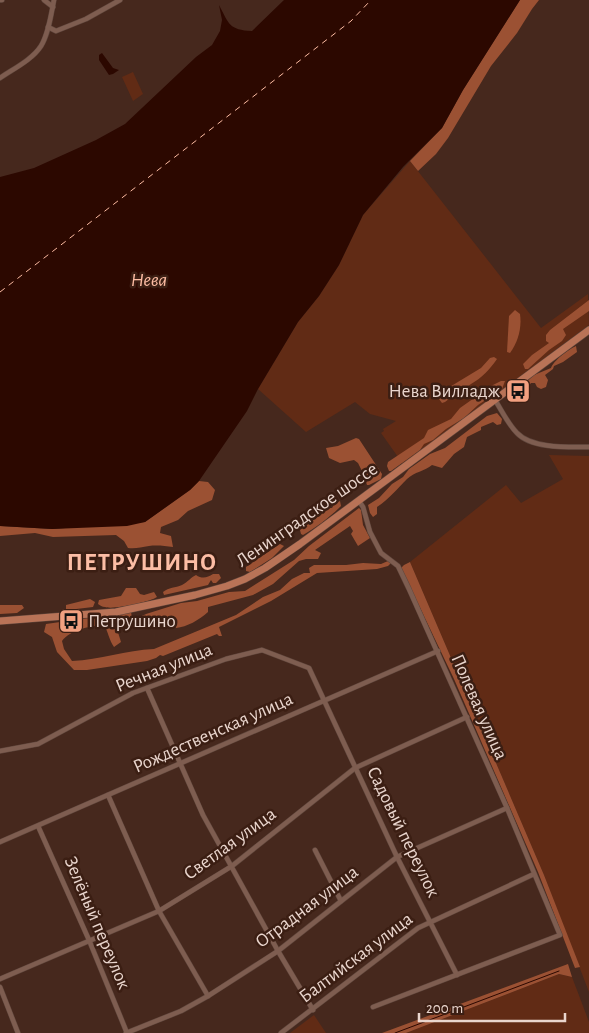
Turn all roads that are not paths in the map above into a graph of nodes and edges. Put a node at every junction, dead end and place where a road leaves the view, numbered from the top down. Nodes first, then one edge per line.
1 (44, 0) edge
2 (54, 0) edge
3 (120, 0) edge
4 (53, 7) junction
5 (48, 28) junction
6 (0, 78) edge
7 (589, 330) edge
8 (495, 400) junction
9 (589, 447) edge
10 (359, 501) junction
11 (0, 621) edge
12 (438, 651) junction
13 (147, 688) junction
14 (325, 701) junction
15 (467, 718) junction
16 (0, 751) edge
17 (180, 764) junction
18 (355, 768) junction
19 (108, 795) junction
20 (507, 808) junction
21 (38, 826) junction
22 (0, 842) edge
23 (315, 850) dead end
24 (397, 857) junction
25 (232, 866) junction
26 (534, 874) junction
27 (341, 901) junction
28 (159, 911) junction
29 (431, 922) junction
30 (89, 940) junction
31 (278, 950) junction
32 (457, 975) junction
33 (0, 979) edge
34 (0, 987) edge
35 (208, 996) junction
36 (373, 1007) dead end
37 (312, 1010) junction
38 (18, 1033) edge
39 (127, 1033) edge
40 (281, 1033) edge

1 - 4 street
2 - 4 street
3 - 5 street
4 - 5 street
5 - 6 street
7 - 8 main road, Ленинградское шоссе
8 - 9 street
8 - 10 main road, Ленинградское шоссе
10 - 11 main road, Ленинградское шоссе
10 - 12 street, Полевая улица
12 - 14 street, Рождественская улица
12 - 15 street, Полевая улица
13 - 14 street, Речная улица
13 - 16 street, Речная улица
13 - 17 street
14 - 17 street, Рождественская улица
14 - 18 street, Садовый переулок
15 - 18 street, Светлая улица
15 - 20 street, Полевая улица
17 - 19 street, Рождественская улица
17 - 25 street
18 - 24 street, Садовый переулок
18 - 25 street, Светлая улица
19 - 21 street, Рождественская улица
19 - 28 street
20 - 24 street, Отрадная улица
20 - 26 street, Полевая улица
21 - 22 street, Рождественская улица
21 - 30 street, Зелёный переулок
23 - 27 street
24 - 27 street, Отрадная улица
24 - 29 street, Садовый переулок
25 - 28 street, Светлая улица
25 - 31 street
26 - 29 street, Балтийская улица
26 - 32 street, Полевая улица
27 - 31 street, Отрадная улица
28 - 30 street, Светлая улица
28 - 35 street
29 - 32 street, Садовый переулок
29 - 37 street, Балтийская улица
30 - 33 street, Светлая улица
30 - 39 street, Зелёный переулок
31 - 35 street, Отрадная улица
31 - 37 street
32 - 36 street
34 - 38 street
35 - 39 street, Отрадная улица
37 - 40 street, Балтийская улица

